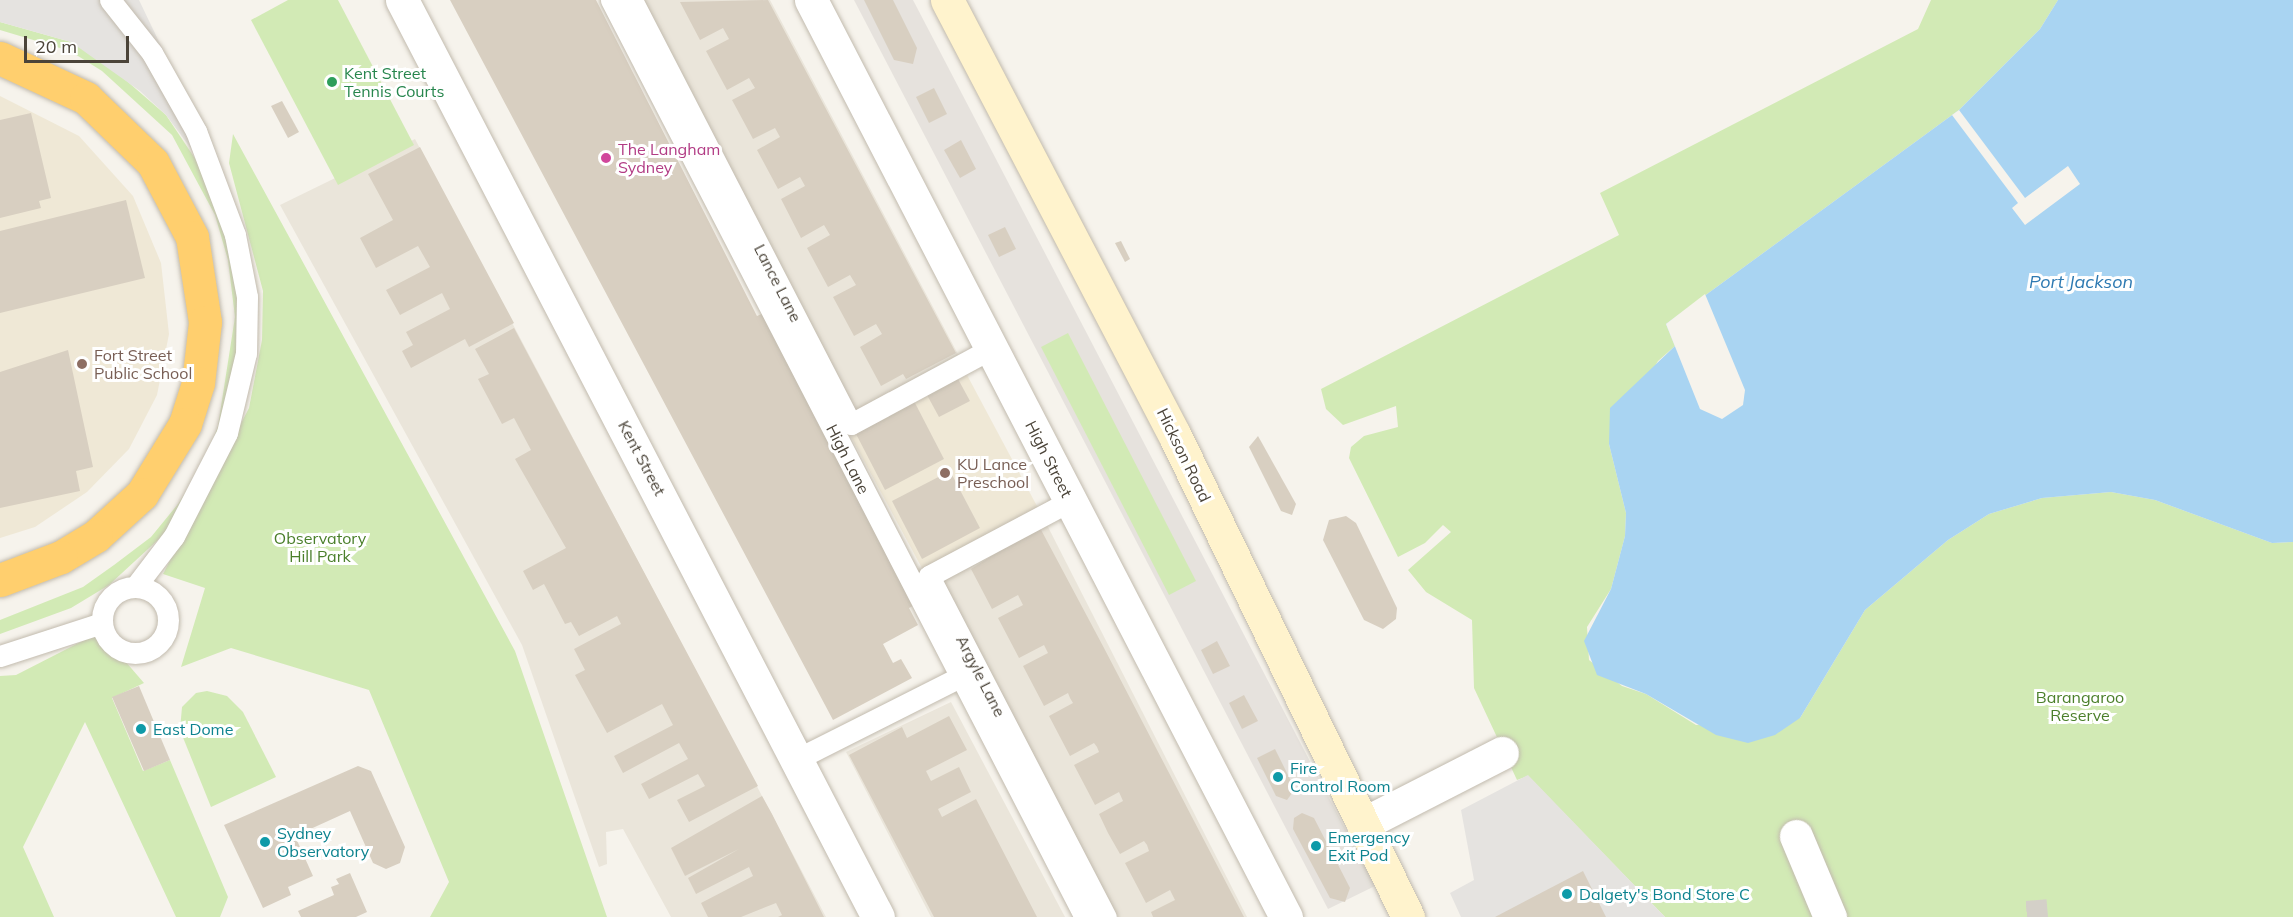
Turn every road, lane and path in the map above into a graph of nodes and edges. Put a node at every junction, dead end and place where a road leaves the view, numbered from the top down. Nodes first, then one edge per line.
1 (110, 0) edge
2 (402, 0) edge
3 (611, 0) edge
4 (632, 0) edge
5 (812, 0) edge
6 (947, 0) edge
7 (0, 58) edge
8 (992, 348) junction
9 (1070, 501) junction
10 (0, 580) edge
11 (135, 587) junction
12 (102, 623) junction
13 (0, 656) edge
14 (960, 677) junction
15 (1502, 753) dead end
16 (797, 759) junction
17 (1363, 824) junction
18 (1796, 836) dead end
19 (878, 917) edge
20 (1085, 917) edge
21 (1106, 917) edge
22 (1286, 917) edge
23 (1408, 917) edge
24 (1830, 917) edge

1 - 11 lane
2 - 16 street, Kent Street
3 - 14 lane, High Lane
4 - 8 lane, Lance Lane
5 - 8 street, High Street
6 - 17 street, Hickson Road
7 - 10 highway
8 - 9 street, High Street
9 - 21 lane, Argyle Lane
9 - 22 street, High Street
11 - 12 lane
11 - 12 lane
12 - 13 lane
14 - 16 lane
14 - 20 lane, High Lane
15 - 17 street
16 - 19 street, Kent Street
17 - 23 street, Hickson Road
18 - 24 street

